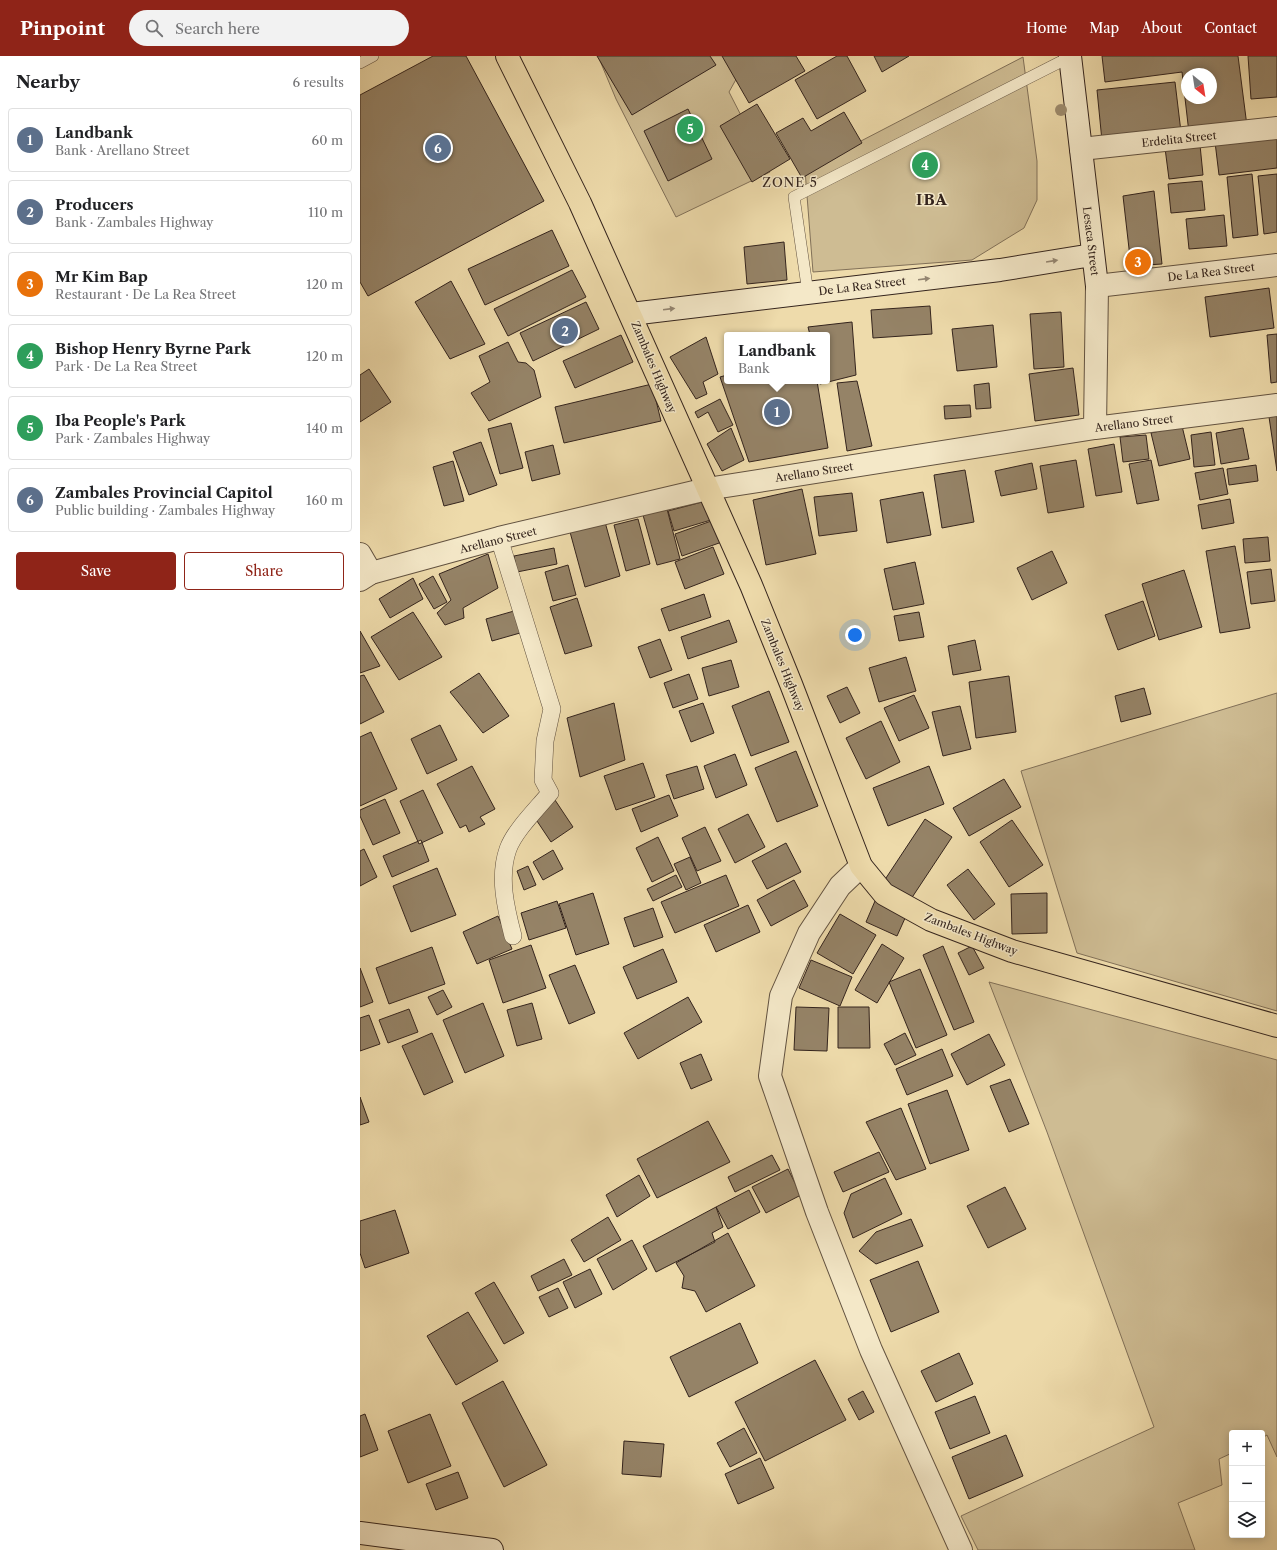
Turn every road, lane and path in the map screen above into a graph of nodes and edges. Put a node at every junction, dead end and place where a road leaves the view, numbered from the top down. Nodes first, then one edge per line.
1 (373, 56) edge
2 (507, 56) edge
3 (1070, 56) edge
4 (360, 63) edge
5 (1277, 128) edge
6 (1081, 149) junction
7 (1092, 255) junction
8 (1277, 265) edge
9 (1097, 286) junction
10 (808, 293) junction
11 (631, 314) junction
12 (1277, 405) edge
13 (1095, 428) junction
14 (707, 490) junction
15 (499, 538) junction
16 (360, 554) edge
17 (366, 576) edge
18 (861, 866) junction
19 (513, 936) dead end
20 (1277, 1026) edge
21 (360, 1533) edge
22 (492, 1550) edge
23 (961, 1550) edge

1 - 4 lane
2 - 11 main road, Zambales Highway
3 - 6 street, Lesaca Street
3 - 10 lane
5 - 6 street, Erdelita Street
6 - 7 street, Lesaca Street
7 - 9 street, Lesaca Street
10 -> 7 street, De La Rea Street
8 - 9 street, De La Rea Street
9 - 13 street, Lesaca Street
11 -> 10 street, De La Rea Street
11 - 14 main road, Zambales Highway
12 - 13 street, Arellano Street
13 - 14 street, Arellano Street
14 - 15 street, Arellano Street
14 - 18 main road, Zambales Highway
15 - 17 street, Arellano Street
15 - 19 street
16 - 17 street
18 - 20 main road, Zambales Highway
18 - 23 street
21 - 22 street

